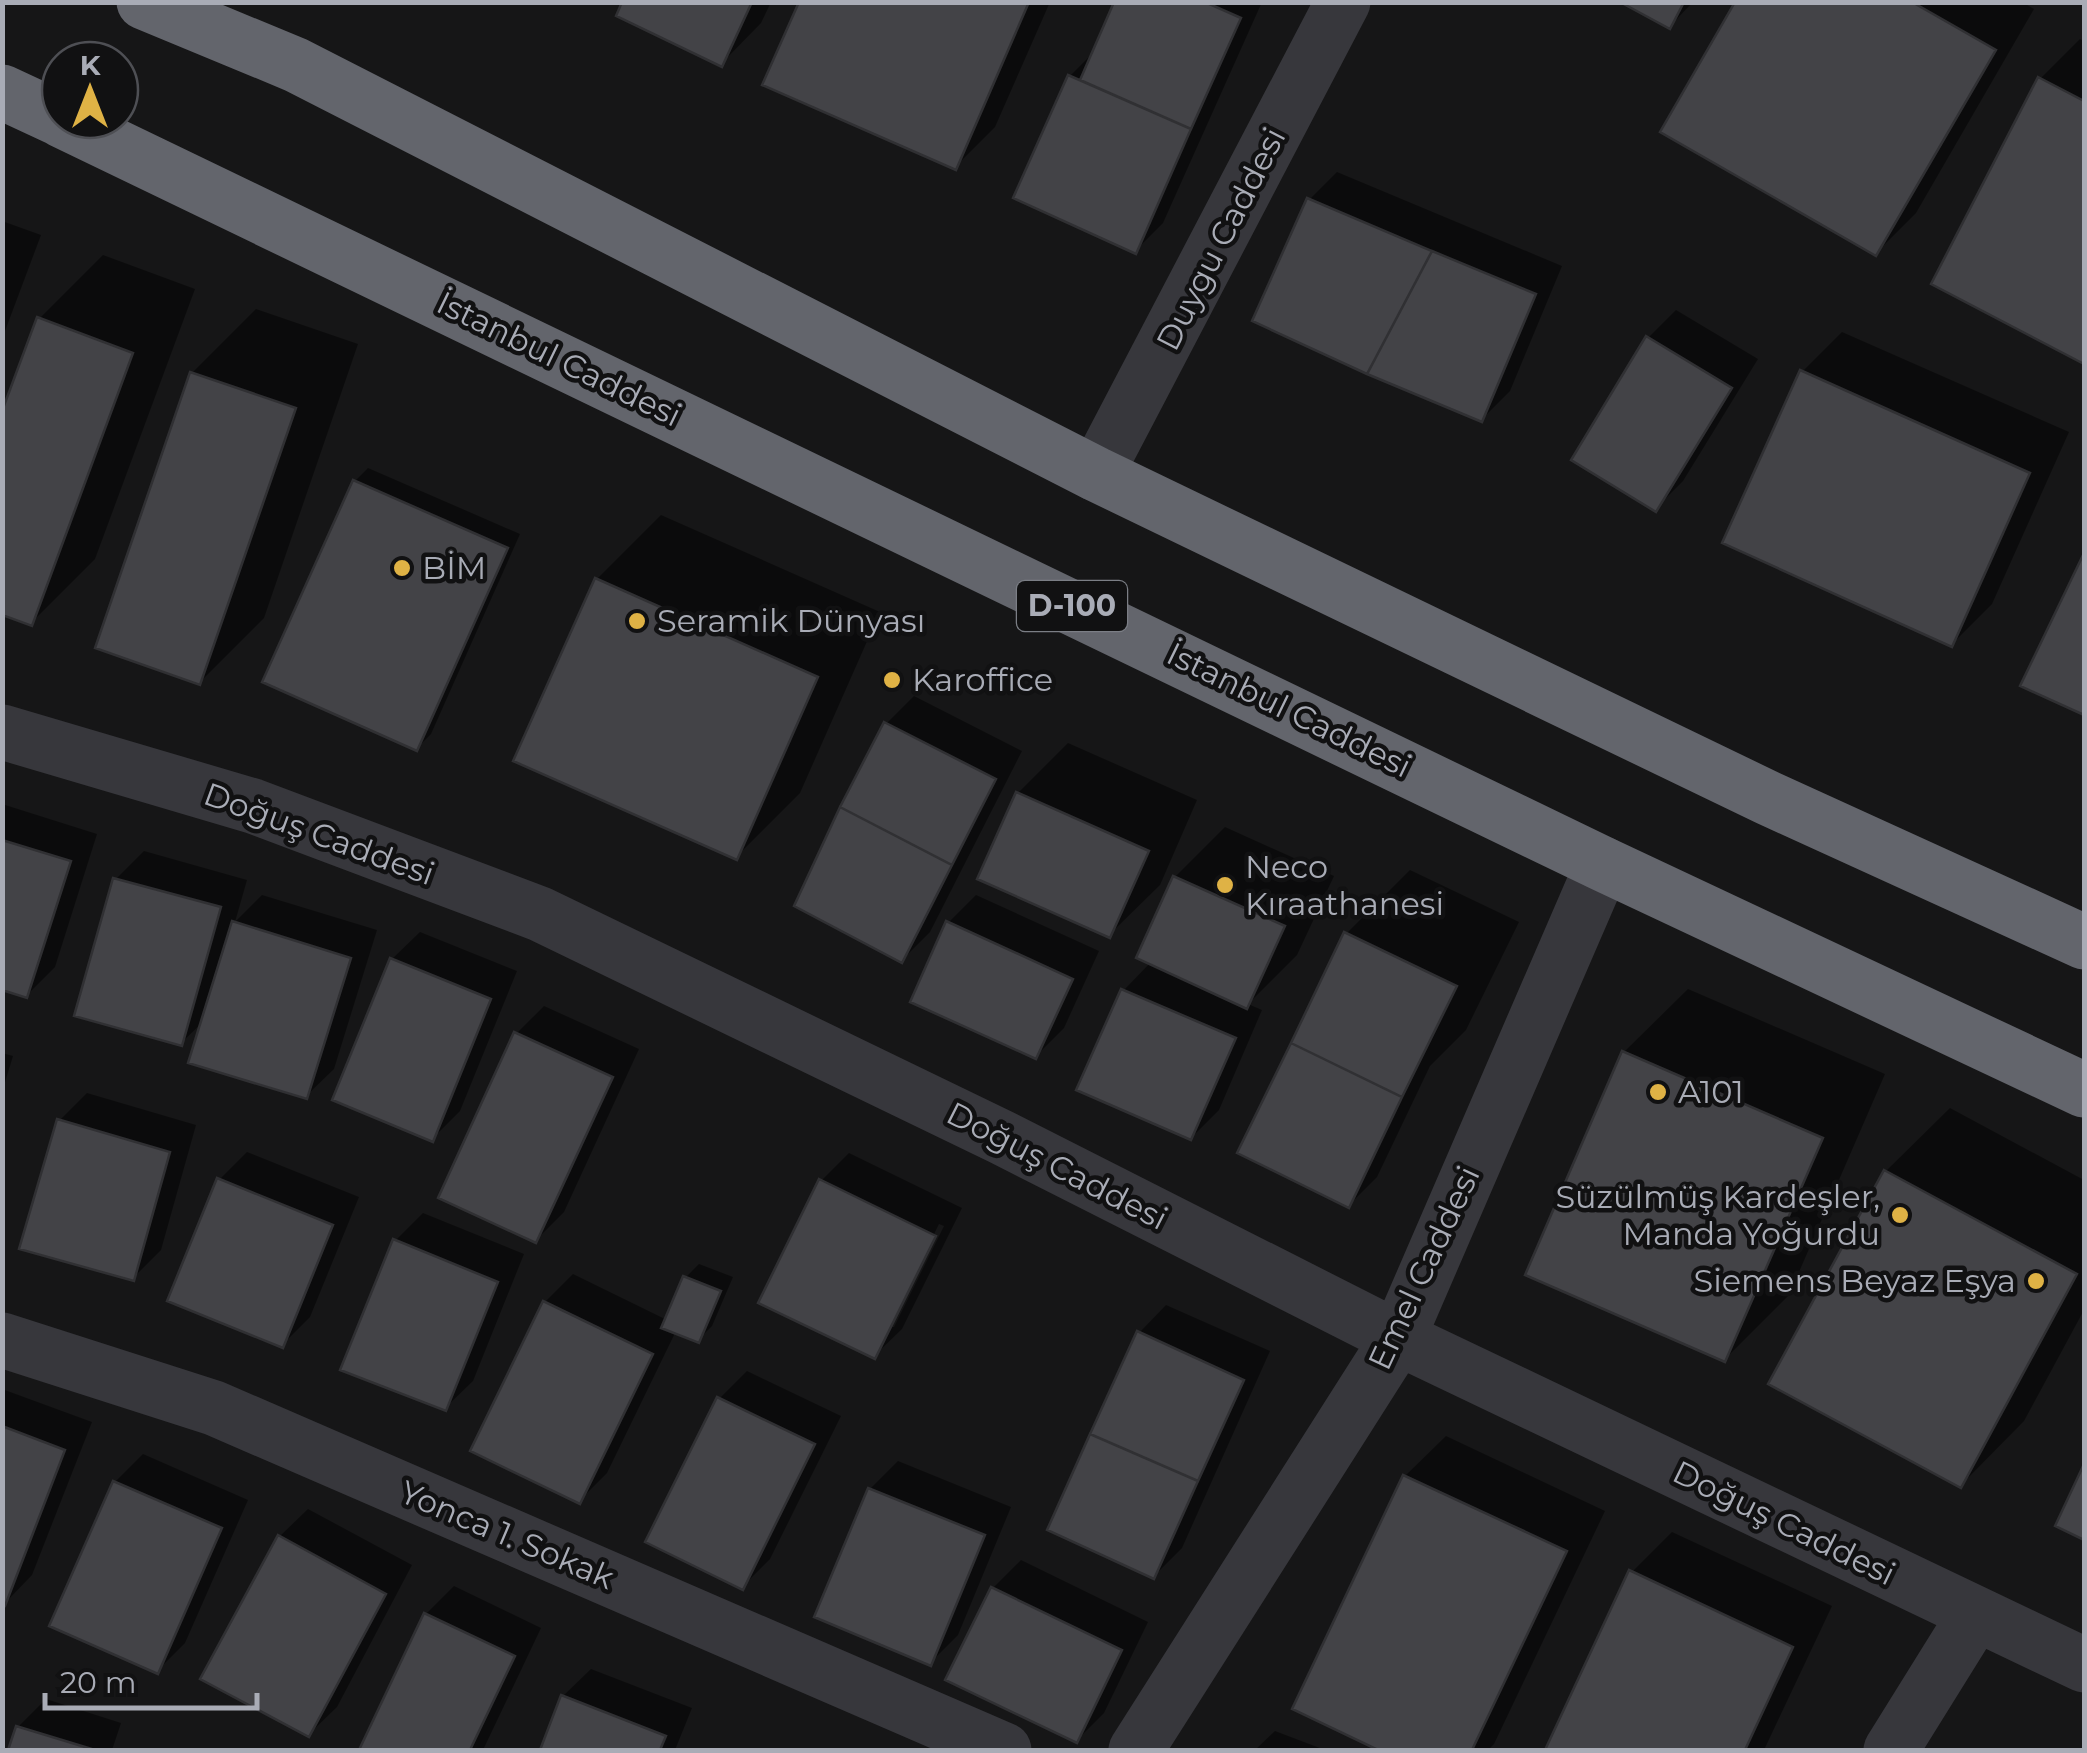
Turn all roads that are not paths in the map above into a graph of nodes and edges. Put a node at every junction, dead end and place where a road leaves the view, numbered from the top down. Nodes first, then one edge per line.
1 (144, 2) edge
2 (1342, 2) edge
3 (2, 92) edge
4 (40, 110) edge
5 (101, 140) edge
6 (1096, 474) junction
7 (2, 732) edge
8 (1603, 864) junction
9 (2084, 942) edge
10 (2084, 1090) edge
11 (1398, 1338) junction
12 (2, 1340) edge
13 (1975, 1615) junction
14 (2084, 1665) edge
15 (1004, 1750) edge
16 (1136, 1750) edge
17 (1891, 1750) edge

1 - 6 highway
2 - 6 street, Duygu Caddesi
3 - 4 highway, İstanbul Caddesi / D-100
5 - 8 highway, İstanbul Caddesi / D-100
6 - 9 highway
7 - 11 street, Doğuş Caddesi
8 - 10 highway, İstanbul Caddesi / D-100
8 - 11 street, Emel Caddesi
11 - 13 street, Doğuş Caddesi
11 - 16 street, Emel Caddesi
12 - 15 street, Yonca 1. Sokak
13 - 14 street, Doğuş Caddesi
13 - 17 street

